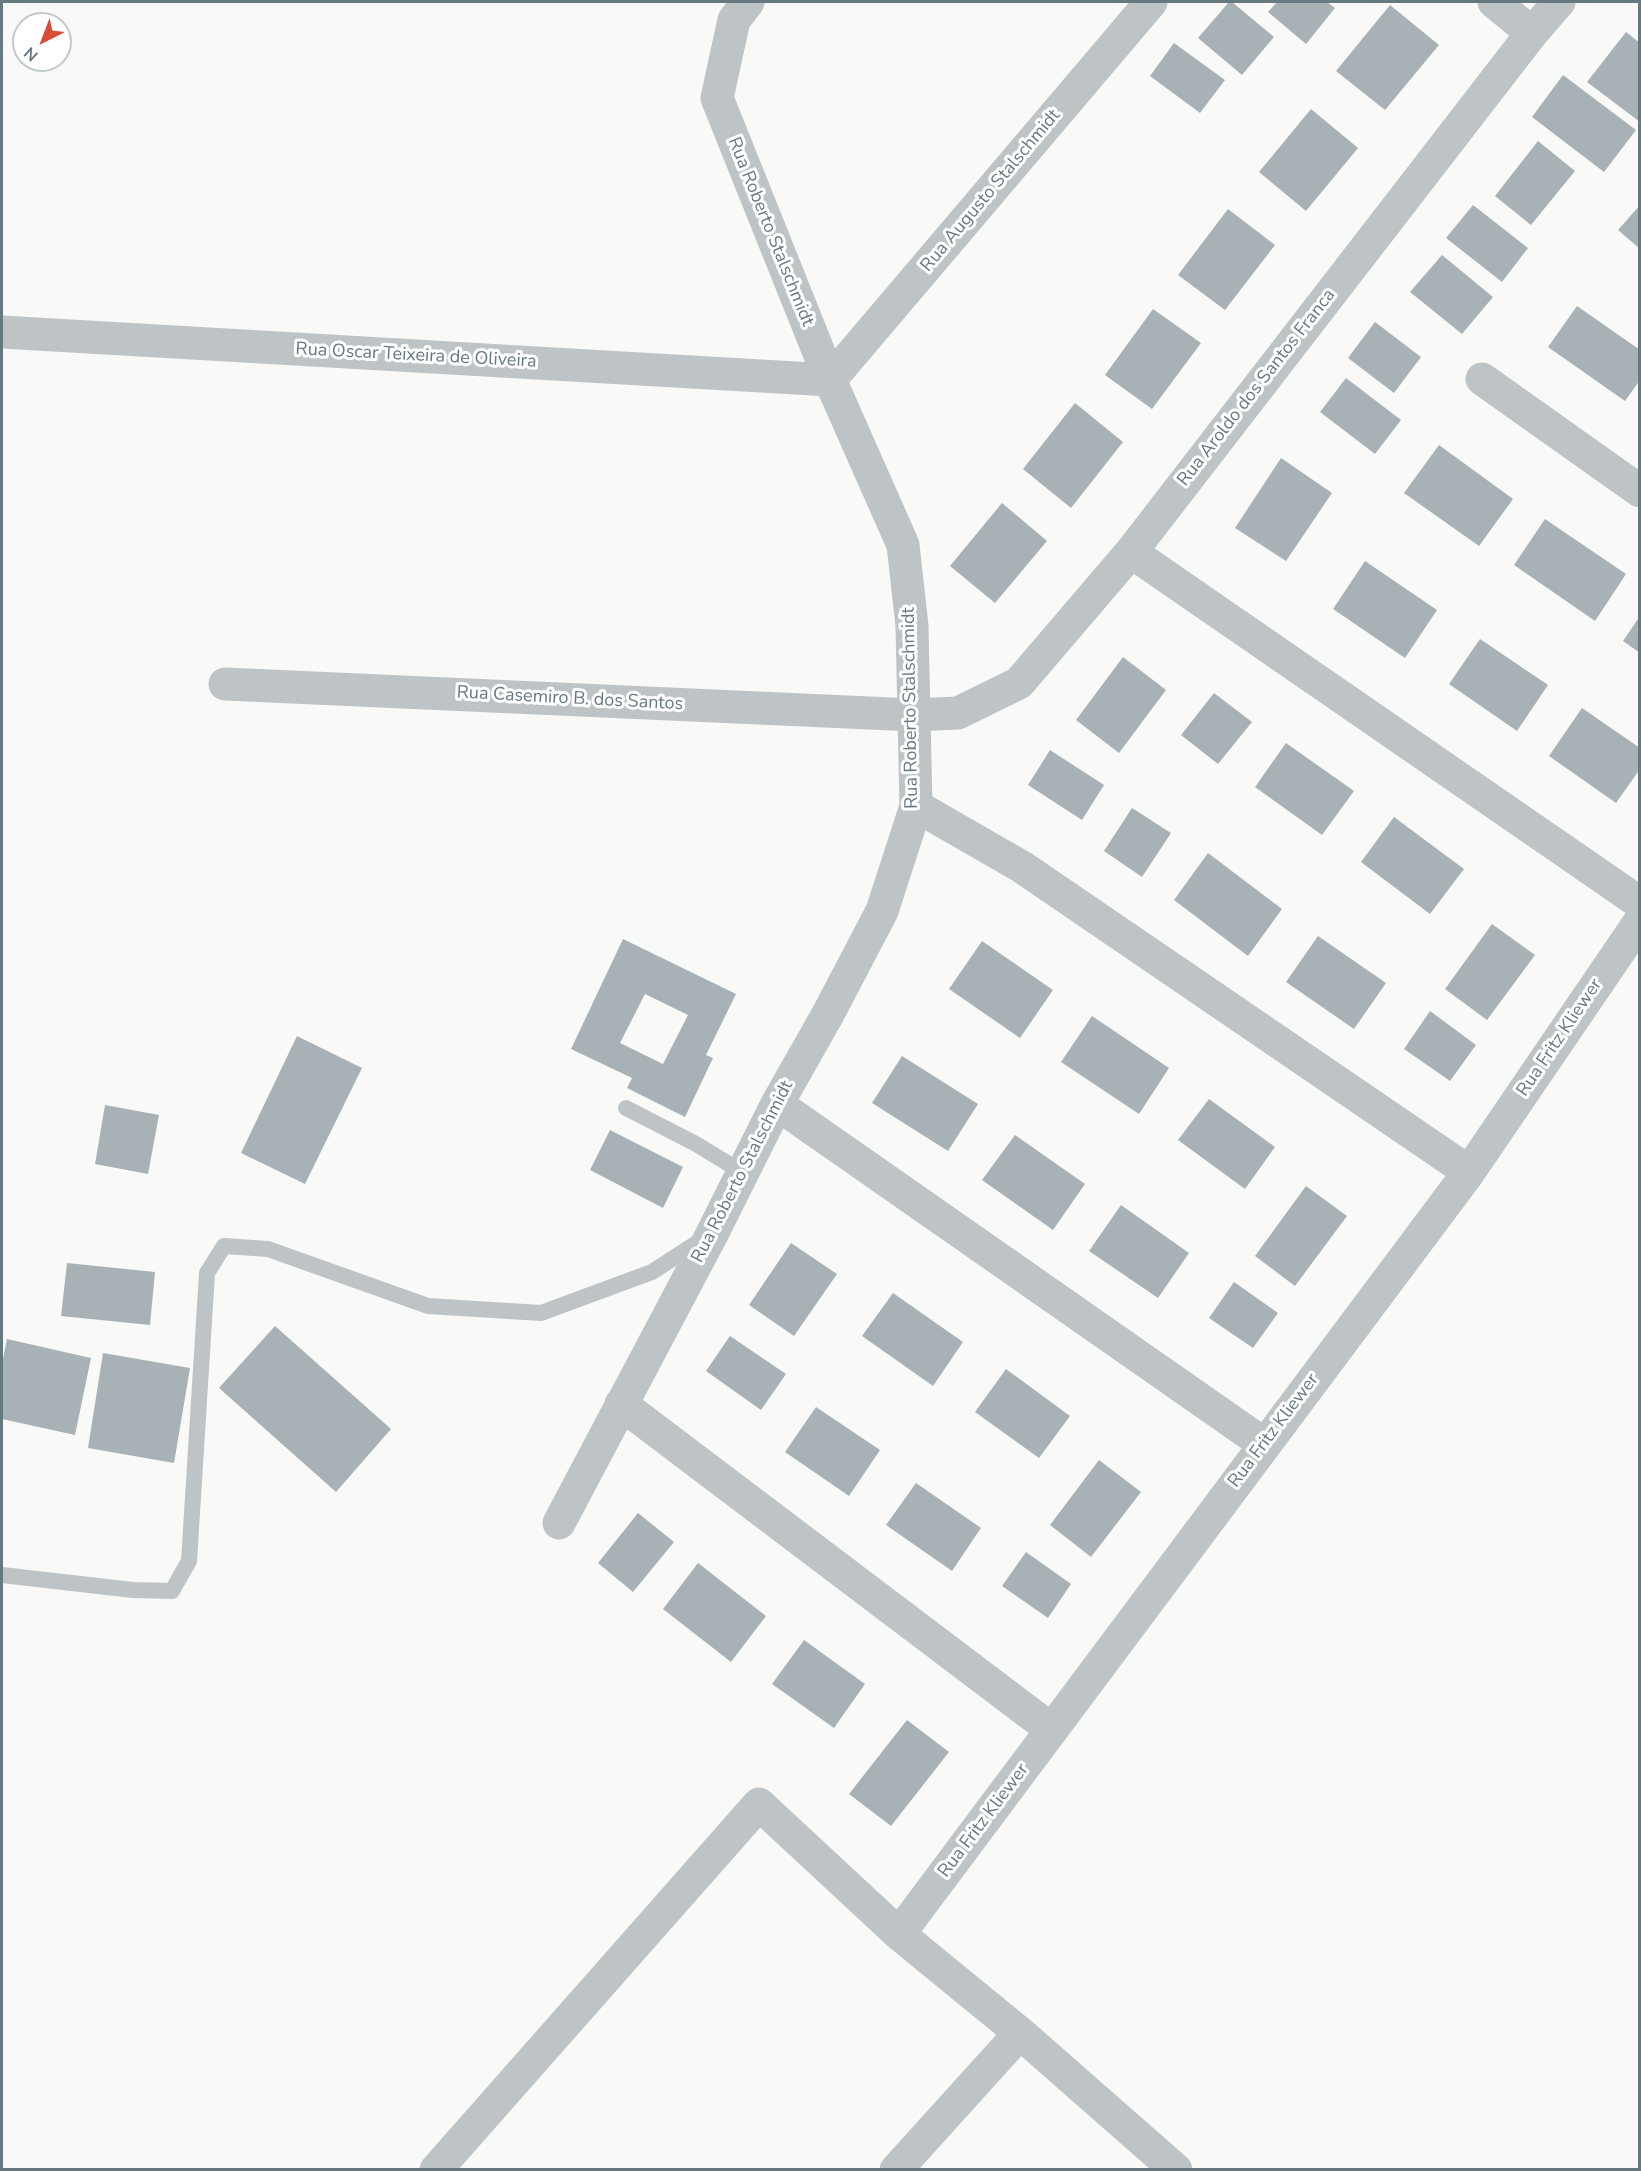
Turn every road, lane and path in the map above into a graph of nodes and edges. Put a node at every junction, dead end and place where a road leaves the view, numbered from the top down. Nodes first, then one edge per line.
1 (748, 2) edge
2 (1151, 2) edge
3 (1494, 2) edge
4 (1559, 2) edge
5 (1532, 33) junction
6 (2, 332) edge
7 (1482, 379) dead end
8 (830, 380) junction
9 (1640, 491) edge
10 (1131, 552) junction
11 (225, 684) dead end
12 (914, 715) junction
13 (916, 806) junction
14 (1640, 903) edge
15 (1640, 921) edge
16 (777, 1104) junction
17 (626, 1108) dead end
18 (742, 1172) junction
19 (1469, 1172) junction
20 (712, 1234) junction
21 (621, 1404) junction
22 (1264, 1444) junction
23 (559, 1523) dead end
24 (2, 1575) edge
25 (1052, 1730) junction
26 (899, 1934) junction
27 (1020, 2033) junction
28 (436, 2169) edge
29 (896, 2169) edge
30 (1176, 2169) edge

1 - 8 street, Rua Roberto Stalschmidt
2 - 8 street, Rua Augusto Stalschmidt
3 - 5 street
4 - 5 street, Rua Aroldo dos Santos Franca
5 - 10 street, Rua Aroldo dos Santos Franca
6 - 8 street, Rua Oscar Teixeira de Oliveira
7 - 9 street
8 - 12 street, Rua Roberto Stalschmidt
10 - 12 street, Rua Aroldo dos Santos Franca
10 - 14 street
11 - 12 street, Rua Casemiro B. dos Santos
12 - 13 street, Rua Roberto Stalschmidt
13 - 16 street, Rua Roberto Stalschmidt
13 - 19 street
15 - 19 street, Rua Fritz Kliewer
16 - 18 street, Rua Roberto Stalschmidt
16 - 22 street
17 - 18 lane
18 - 20 street, Rua Roberto Stalschmidt
19 - 22 street, Rua Fritz Kliewer
20 - 21 street, Rua Roberto Stalschmidt
20 - 24 lane
21 - 23 street, Rua Roberto Stalschmidt
21 - 25 street
22 - 25 street, Rua Fritz Kliewer
25 - 26 street, Rua Fritz Kliewer
26 - 27 street
26 - 28 street
27 - 29 street
27 - 30 street

